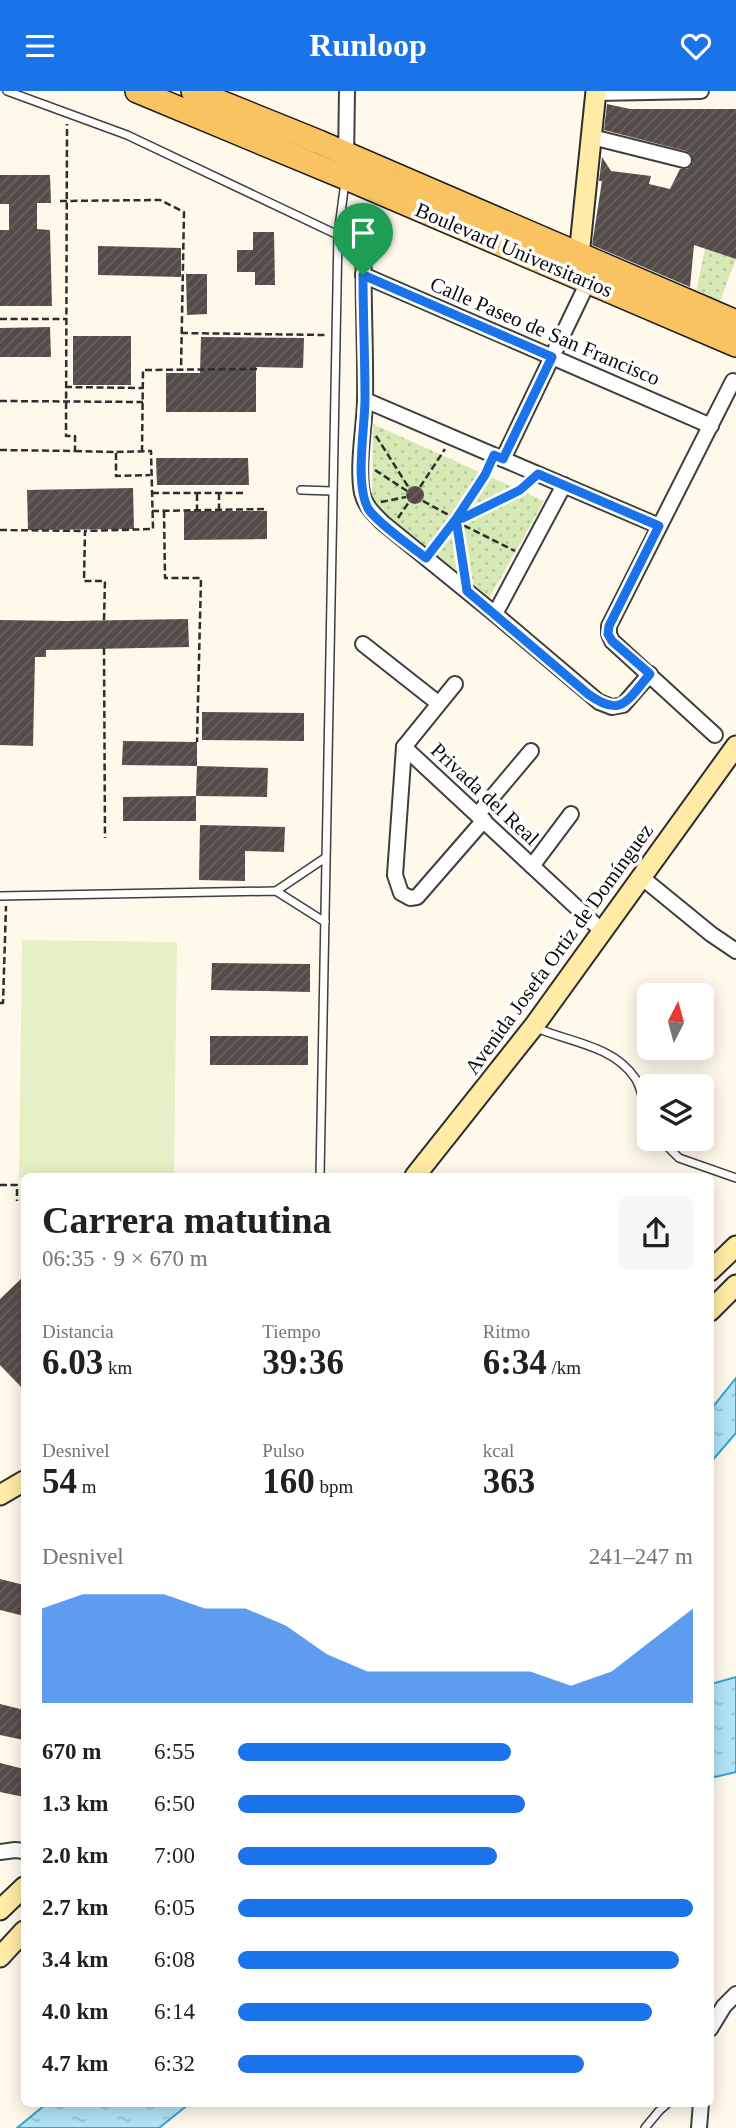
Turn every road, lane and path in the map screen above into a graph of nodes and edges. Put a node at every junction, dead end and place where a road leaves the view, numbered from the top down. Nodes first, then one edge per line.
1 (7, 91) edge
2 (137, 91) edge
3 (193, 91) edge
4 (347, 91) edge
5 (701, 91) edge
6 (596, 92) edge
7 (67, 113) junction
8 (592, 137) junction
9 (346, 153) junction
10 (684, 160) dead end
11 (346, 178) junction
12 (67, 200) junction
13 (60, 201) dead end
14 (365, 231) dead end
15 (338, 235) junction
16 (578, 271) junction
17 (363, 275) junction
18 (0, 319) edge
19 (67, 319) junction
20 (736, 322) edge
21 (181, 333) junction
22 (336, 335) junction
23 (736, 345) edge
24 (552, 357) junction
25 (257, 369) dead end
26 (181, 370) junction
27 (733, 381) dead end
28 (65, 387) junction
29 (143, 388) junction
30 (365, 400) junction
31 (0, 401) edge
32 (65, 401) junction
33 (143, 402) junction
34 (364, 425) junction
35 (710, 426) junction
36 (452, 437) junction
37 (0, 450) edge
38 (75, 451) junction
39 (116, 452) junction
40 (142, 452) junction
41 (499, 457) junction
42 (362, 465) junction
43 (538, 474) junction
44 (152, 475) junction
45 (564, 485) junction
46 (421, 487) dead end
47 (301, 490) dead end
48 (332, 491) junction
49 (152, 493) junction
50 (197, 493) junction
51 (219, 493) junction
52 (244, 493) dead end
53 (406, 497) dead end
54 (423, 501) dead end
55 (409, 502) dead end
56 (367, 505) junction
57 (267, 509) dead end
58 (152, 511) junction
59 (164, 511) junction
60 (197, 511) junction
61 (219, 511) junction
62 (456, 519) junction
63 (659, 526) junction
64 (390, 529) junction
65 (0, 530) edge
66 (85, 531) junction
67 (526, 556) junction
68 (426, 558) junction
69 (467, 591) junction
70 (495, 614) junction
71 (104, 620) dead end
72 (363, 644) dead end
73 (192, 647) dead end
74 (200, 647) junction
75 (104, 649) dead end
76 (650, 674) junction
77 (455, 684) dead end
78 (438, 703) junction
79 (715, 735) dead end
80 (197, 742) dead end
81 (404, 747) junction
82 (736, 747) edge
83 (531, 751) dead end
84 (571, 814) dead end
85 (481, 817) junction
86 (104, 838) dead end
87 (325, 858) junction
88 (532, 866) junction
89 (640, 876) junction
90 (276, 891) junction
91 (3, 896) edge
92 (325, 922) junction
93 (602, 931) junction
94 (736, 951) edge
95 (0, 1003) edge
96 (534, 1026) junction
97 (637, 1083) edge
98 (672, 1151) edge
99 (320, 1173) edge
100 (417, 1173) edge
101 (736, 1178) edge
102 (0, 1185) edge
103 (17, 1201) dead end
104 (736, 1246) edge
105 (714, 1267) edge
106 (736, 1285) edge
107 (714, 1307) edge
108 (21, 1483) edge
109 (0, 1495) edge
110 (21, 1851) edge
111 (0, 1852) edge
112 (21, 1890) edge
113 (0, 1910) edge
114 (21, 1934) edge
115 (0, 1957) edge
116 (736, 1994) edge
117 (714, 2022) edge
118 (664, 2107) edge
119 (701, 2107) edge
120 (645, 2128) edge
121 (699, 2128) edge

1 - 7 lane
2 - 11 main road, Boulevard Universitarios
3 - 9 main road, Boulevard Universitarios
4 - 9 street
5 - 6 street
6 - 8 street
7 - 12 path
7 - 15 lane
8 - 10 street
8 - 16 street
9 - 11 street
9 - 16 main road, Boulevard Universitarios
11 - 15 lane
11 - 16 main road, Boulevard Universitarios
12 - 13 path
12 - 19 path
12 - 21 path
14 - 17 street
15 - 22 lane
16 - 20 main road, Boulevard Universitarios
16 - 23 main road, Boulevard Universitarios
16 - 24 street
17 - 24 street, Calle Paseo de San Francisco
17 - 30 street
18 - 19 path
19 - 28 path
21 - 22 path
21 - 26 path
22 - 48 lane
24 - 35 street, Calle Paseo de San Francisco
24 - 41 street
25 - 26 path
26 - 29 path
27 - 35 street
28 - 29 path
28 - 32 path
29 - 33 path
30 - 34 street
30 - 36 street
31 - 32 path
32 - 33 path
32 - 38 path
33 - 40 path
34 - 42 street
34 - 42 path
35 - 63 street
36 - 41 street
36 - 46 path
37 - 38 path
38 - 39 path
39 - 40 path
39 - 44 path
40 - 44 path
41 - 43 street
41 - 62 path
42 - 56 street
43 - 45 street
43 - 62 path
44 - 49 path
45 - 63 street
45 - 67 street
47 - 48 lane
48 - 87 lane
49 - 50 path
49 - 58 path
50 - 51 path
50 - 60 path
51 - 52 path
51 - 61 path
53 - 56 path
54 - 62 path
55 - 64 path
56 - 64 street
57 - 61 path
58 - 59 path
58 - 66 path
59 - 60 path
59 - 74 path
60 - 61 path
62 - 67 path
62 - 68 path
62 - 69 path
63 - 76 street
64 - 68 street
65 - 66 path
66 - 71 path
67 - 70 street
68 - 69 street
69 - 70 street
70 - 76 street
72 - 78 street
73 - 74 path
74 - 80 path
75 - 86 path
76 - 79 street
77 - 78 street
78 - 81 street
81 - 85 street, Privada del Real
81 - 85 street, Privada del Real
82 - 89 street, Avenida Josefa Ortiz de Domínguez
83 - 85 street
84 - 88 street
85 - 88 street, Privada del Real
87 - 90 lane
87 - 92 lane
88 - 93 street, Privada del Real
89 - 93 street, Avenida Josefa Ortiz de Domínguez
89 - 94 street
90 - 91 lane
90 - 92 lane
91 - 95 path
92 - 99 lane
93 - 96 street, Avenida Josefa Ortiz de Domínguez
96 - 97 lane
96 - 100 street, Avenida Josefa Ortiz de Domínguez
98 - 101 lane
102 - 103 path
104 - 105 street
106 - 107 street
108 - 109 street
110 - 111 street
112 - 113 street
114 - 115 street
116 - 117 street
118 - 120 lane
119 - 121 street

